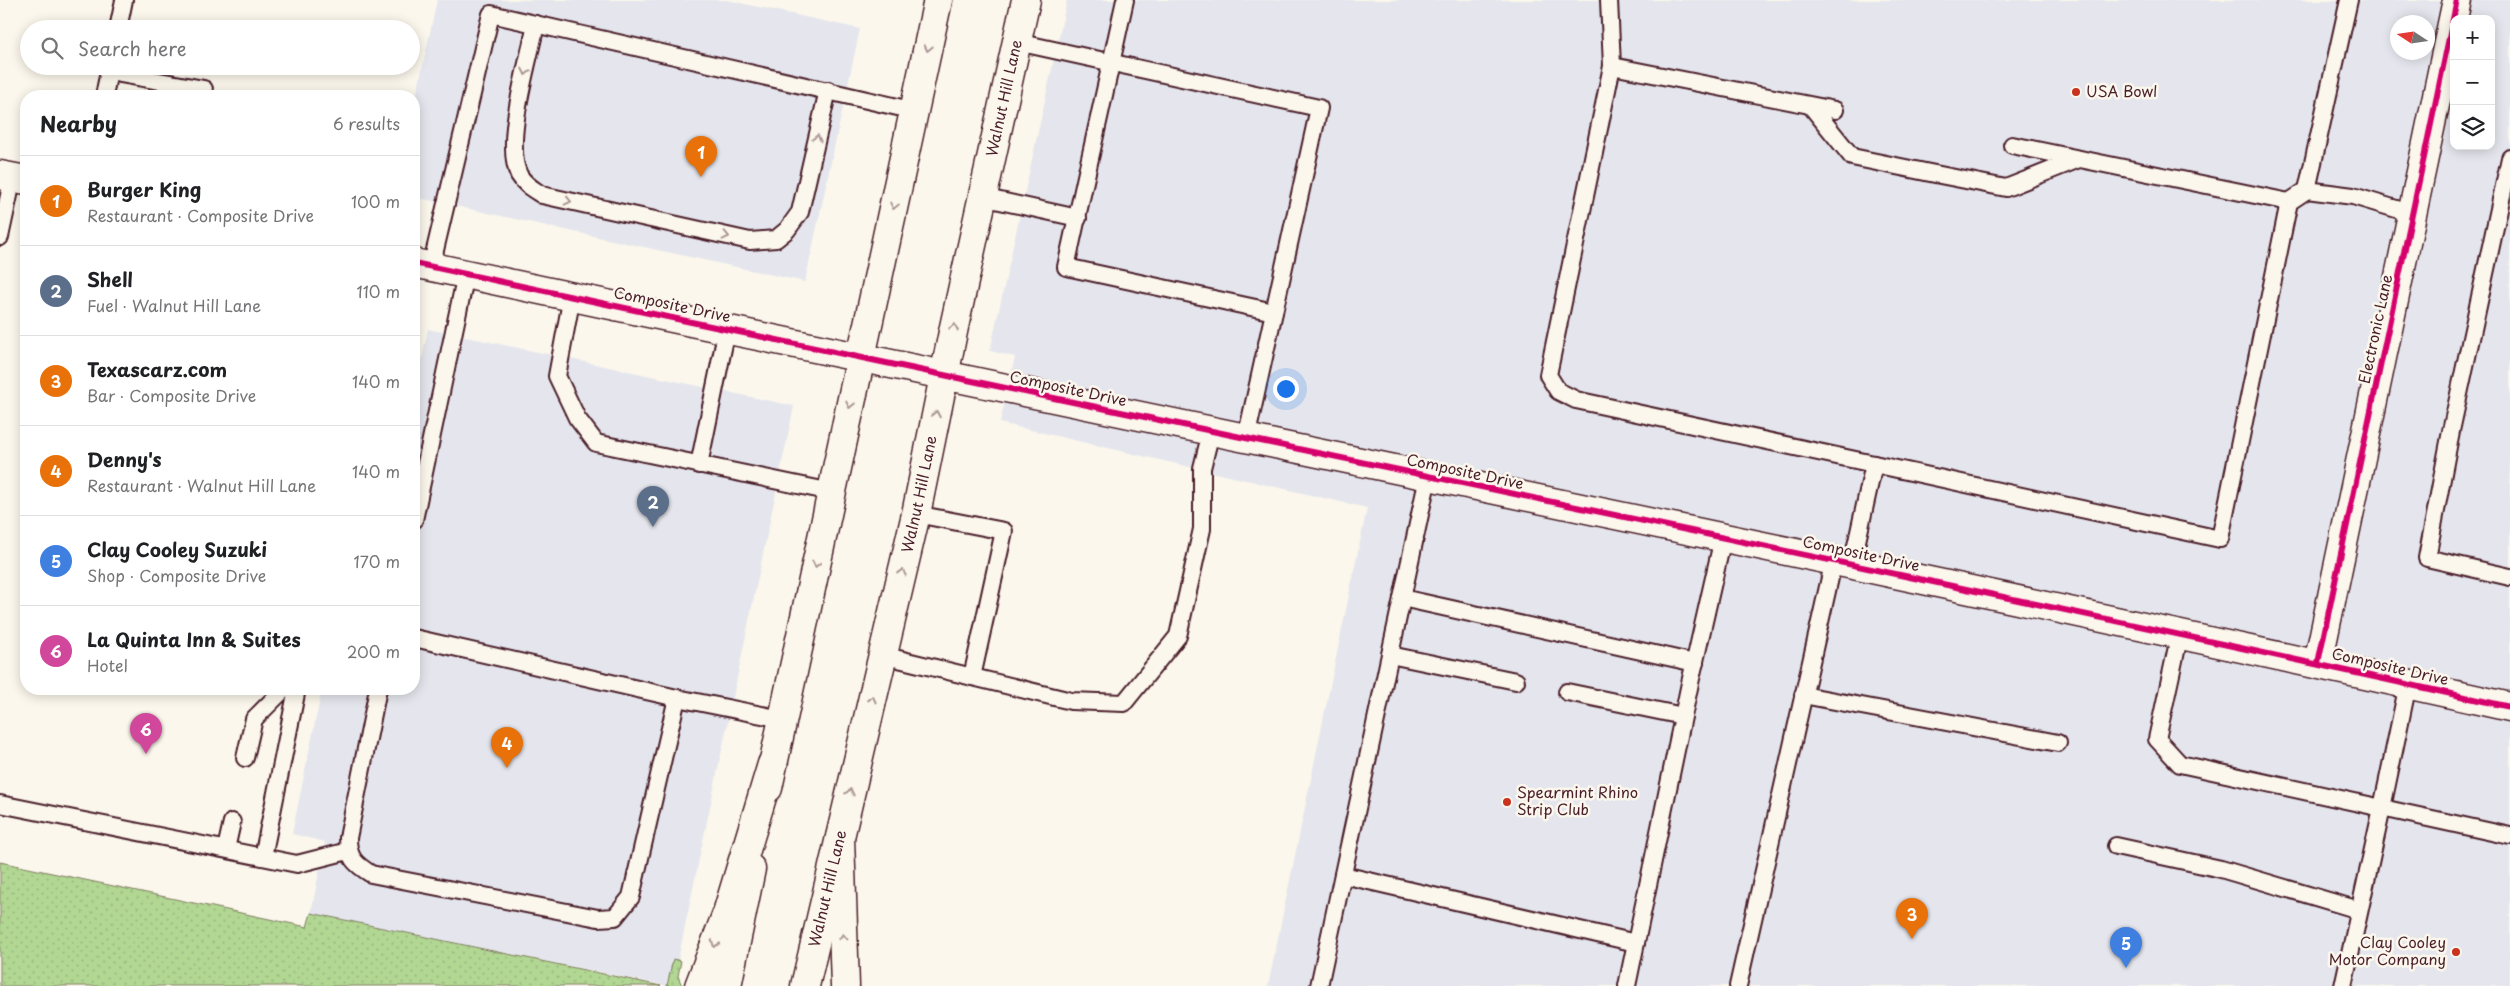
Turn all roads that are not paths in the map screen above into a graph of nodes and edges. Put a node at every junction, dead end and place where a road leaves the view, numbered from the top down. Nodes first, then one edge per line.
1 (124, 0) edge
2 (938, 0) edge
3 (1026, 0) edge
4 (1125, 0) edge
5 (1609, 0) edge
6 (2348, 0) edge
7 (2457, 0) edge
8 (120, 20) edge
9 (536, 24) junction
10 (1017, 42) junction
11 (1111, 63) junction
12 (1612, 66) junction
13 (109, 75) edge
14 (138, 75) edge
15 (204, 89) dead end
16 (105, 90) edge
17 (828, 90) junction
18 (1811, 106) junction
19 (1835, 110) dead end
20 (915, 111) junction
21 (2012, 145) dead end
22 (2510, 158) edge
23 (2079, 159) junction
24 (13, 177) edge
25 (2307, 190) junction
26 (982, 197) junction
27 (2289, 202) junction
28 (2413, 214) junction
29 (1078, 218) junction
30 (0, 237) edge
31 (422, 265) edge
32 (466, 274) junction
33 (572, 296) junction
34 (1274, 312) junction
35 (727, 329) junction
36 (861, 358) junction
37 (944, 375) junction
38 (1212, 432) junction
39 (1246, 440) junction
40 (1874, 464) junction
41 (699, 465) junction
42 (1428, 478) junction
43 (420, 492) edge
44 (832, 492) junction
45 (916, 514) junction
46 (1723, 538) junction
47 (1843, 562) junction
48 (2510, 577) edge
49 (1402, 598) junction
50 (2180, 633) junction
51 (420, 639) edge
52 (1390, 654) junction
53 (882, 655) junction
54 (1695, 663) junction
55 (2318, 663) junction
56 (972, 677) junction
57 (1516, 681) dead end
58 (2408, 684) junction
59 (1567, 692) dead end
60 (278, 695) edge
61 (296, 695) edge
62 (377, 695) edge
63 (1803, 695) junction
64 (677, 698) junction
65 (2510, 707) edge
66 (1683, 716) junction
67 (782, 718) junction
68 (2058, 743) dead end
69 (246, 758) dead end
70 (772, 764) junction
71 (0, 804) edge
72 (2382, 808) junction
73 (232, 822) dead end
74 (2510, 836) edge
75 (840, 838) junction
76 (2116, 846) dead end
77 (226, 850) junction
78 (348, 851) junction
79 (263, 857) junction
80 (1343, 875) junction
81 (2360, 910) junction
82 (1636, 943) junction
83 (699, 986) edge
84 (727, 986) edge
85 (806, 986) edge
86 (845, 986) edge
87 (1319, 986) edge
88 (1627, 986) edge
89 (1738, 986) edge
90 (2343, 986) edge

1 - 8 lane
2 -> 20 main road
3 - 10 main road, Walnut Hill Lane
4 - 11 lane
5 - 12 lane
6 - 25 lane
7 - 28 main road, Electronic Lane
9 - 17 lane
9 -> 17 lane
9 - 31 lane
10 - 11 lane
10 - 26 main road, Walnut Hill Lane
11 - 29 lane
11 - 34 lane
12 - 18 lane
12 - 40 lane
13 - 16 lane
14 - 15 lane
17 - 20 lane
18 - 19 lane
18 - 23 lane
20 -> 36 main road
21 - 23 lane
22 - 48 lane
23 - 27 lane
24 - 30 lane
25 - 27 lane
25 - 28 lane
26 - 29 lane
37 -> 26 main road, Walnut Hill Lane
27 - 40 lane
28 - 55 main road, Electronic Lane
29 - 34 lane
31 - 32 main road, Composite Drive
32 - 33 main road, Composite Drive
32 - 43 lane
33 - 35 main road, Composite Drive
33 - 41 lane
34 - 39 lane
35 - 36 main road, Composite Drive
35 - 41 lane
36 - 37 main road, Composite Drive
36 -> 44 main road
37 - 38 main road, Composite Drive
45 -> 37 main road, Walnut Hill Lane
38 - 39 main road, Composite Drive
38 - 56 lane
39 - 42 main road, Composite Drive
40 - 47 lane
41 - 44 lane
42 - 46 main road, Composite Drive
42 - 49 lane
44 -> 67 main road
53 -> 45 main road, Walnut Hill Lane
45 - 56 lane
46 - 47 main road, Composite Drive
46 - 54 lane
47 - 50 main road, Composite Drive
47 - 63 lane
49 - 52 lane
49 - 54 lane
50 - 55 main road, Composite Drive
50 - 72 lane
51 - 64 lane
52 - 57 lane
52 - 80 lane
53 - 56 lane
75 -> 53 main road, Walnut Hill Lane
54 - 66 lane
55 - 58 main road, Composite Drive
58 - 65 main road, Composite Drive
58 - 72 lane
59 - 66 lane
60 - 69 lane
61 - 79 lane
62 - 78 lane
63 - 68 lane
63 - 89 lane
64 - 67 lane
64 - 78 lane
66 - 82 lane
67 - 70 main road
70 -> 83 main road
70 - 84 main road
71 - 77 lane
72 - 74 lane
72 - 81 lane
73 - 77 lane
75 - 85 main road, Walnut Hill Lane
86 -> 75 main road
76 - 81 lane
77 - 79 lane
78 - 79 lane
80 - 82 lane
80 - 87 lane
81 - 90 lane
82 - 88 lane

